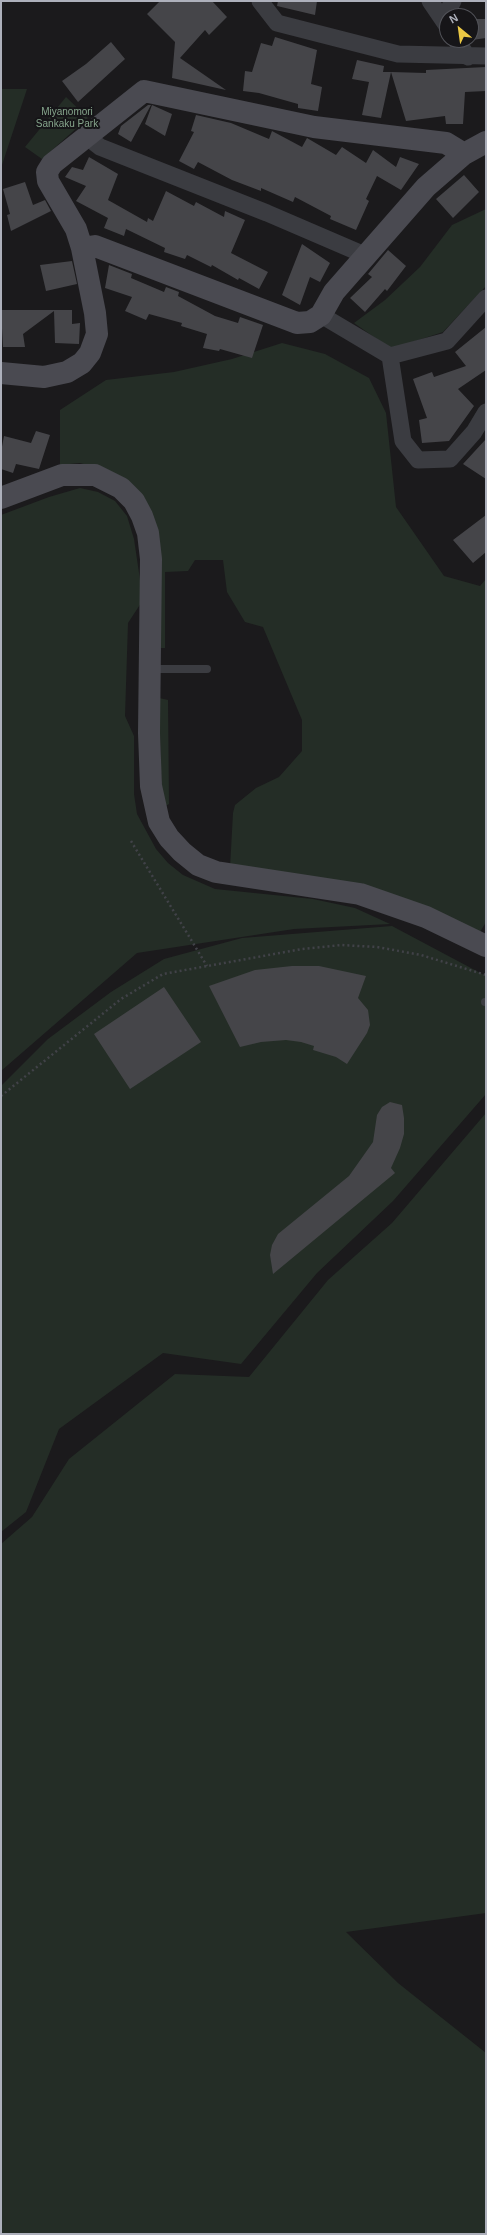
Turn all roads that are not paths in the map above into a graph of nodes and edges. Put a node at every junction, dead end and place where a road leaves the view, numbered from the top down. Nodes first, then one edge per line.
1 (260, 1) edge
2 (430, 1) edge
3 (439, 14) edge
4 (462, 48) edge
5 (486, 56) edge
6 (468, 57) junction
7 (86, 136) junction
8 (486, 142) edge
9 (464, 154) junction
10 (82, 248) junction
11 (367, 256) junction
12 (486, 298) edge
13 (321, 315) junction
14 (390, 356) junction
15 (1, 373) edge
16 (486, 412) edge
17 (1, 498) edge
18 (150, 669) junction
19 (207, 669) dead end
20 (486, 946) edge

1 - 6 street
2 - 3 street
4 - 6 street
5 - 6 street
7 - 9 street
7 - 10 street
7 - 11 street
8 - 9 street
9 - 11 street
10 - 13 street
10 - 15 street
11 - 13 street
12 - 14 street
13 - 14 street
14 - 16 street
17 - 18 street
18 - 19 lane
18 - 20 street

